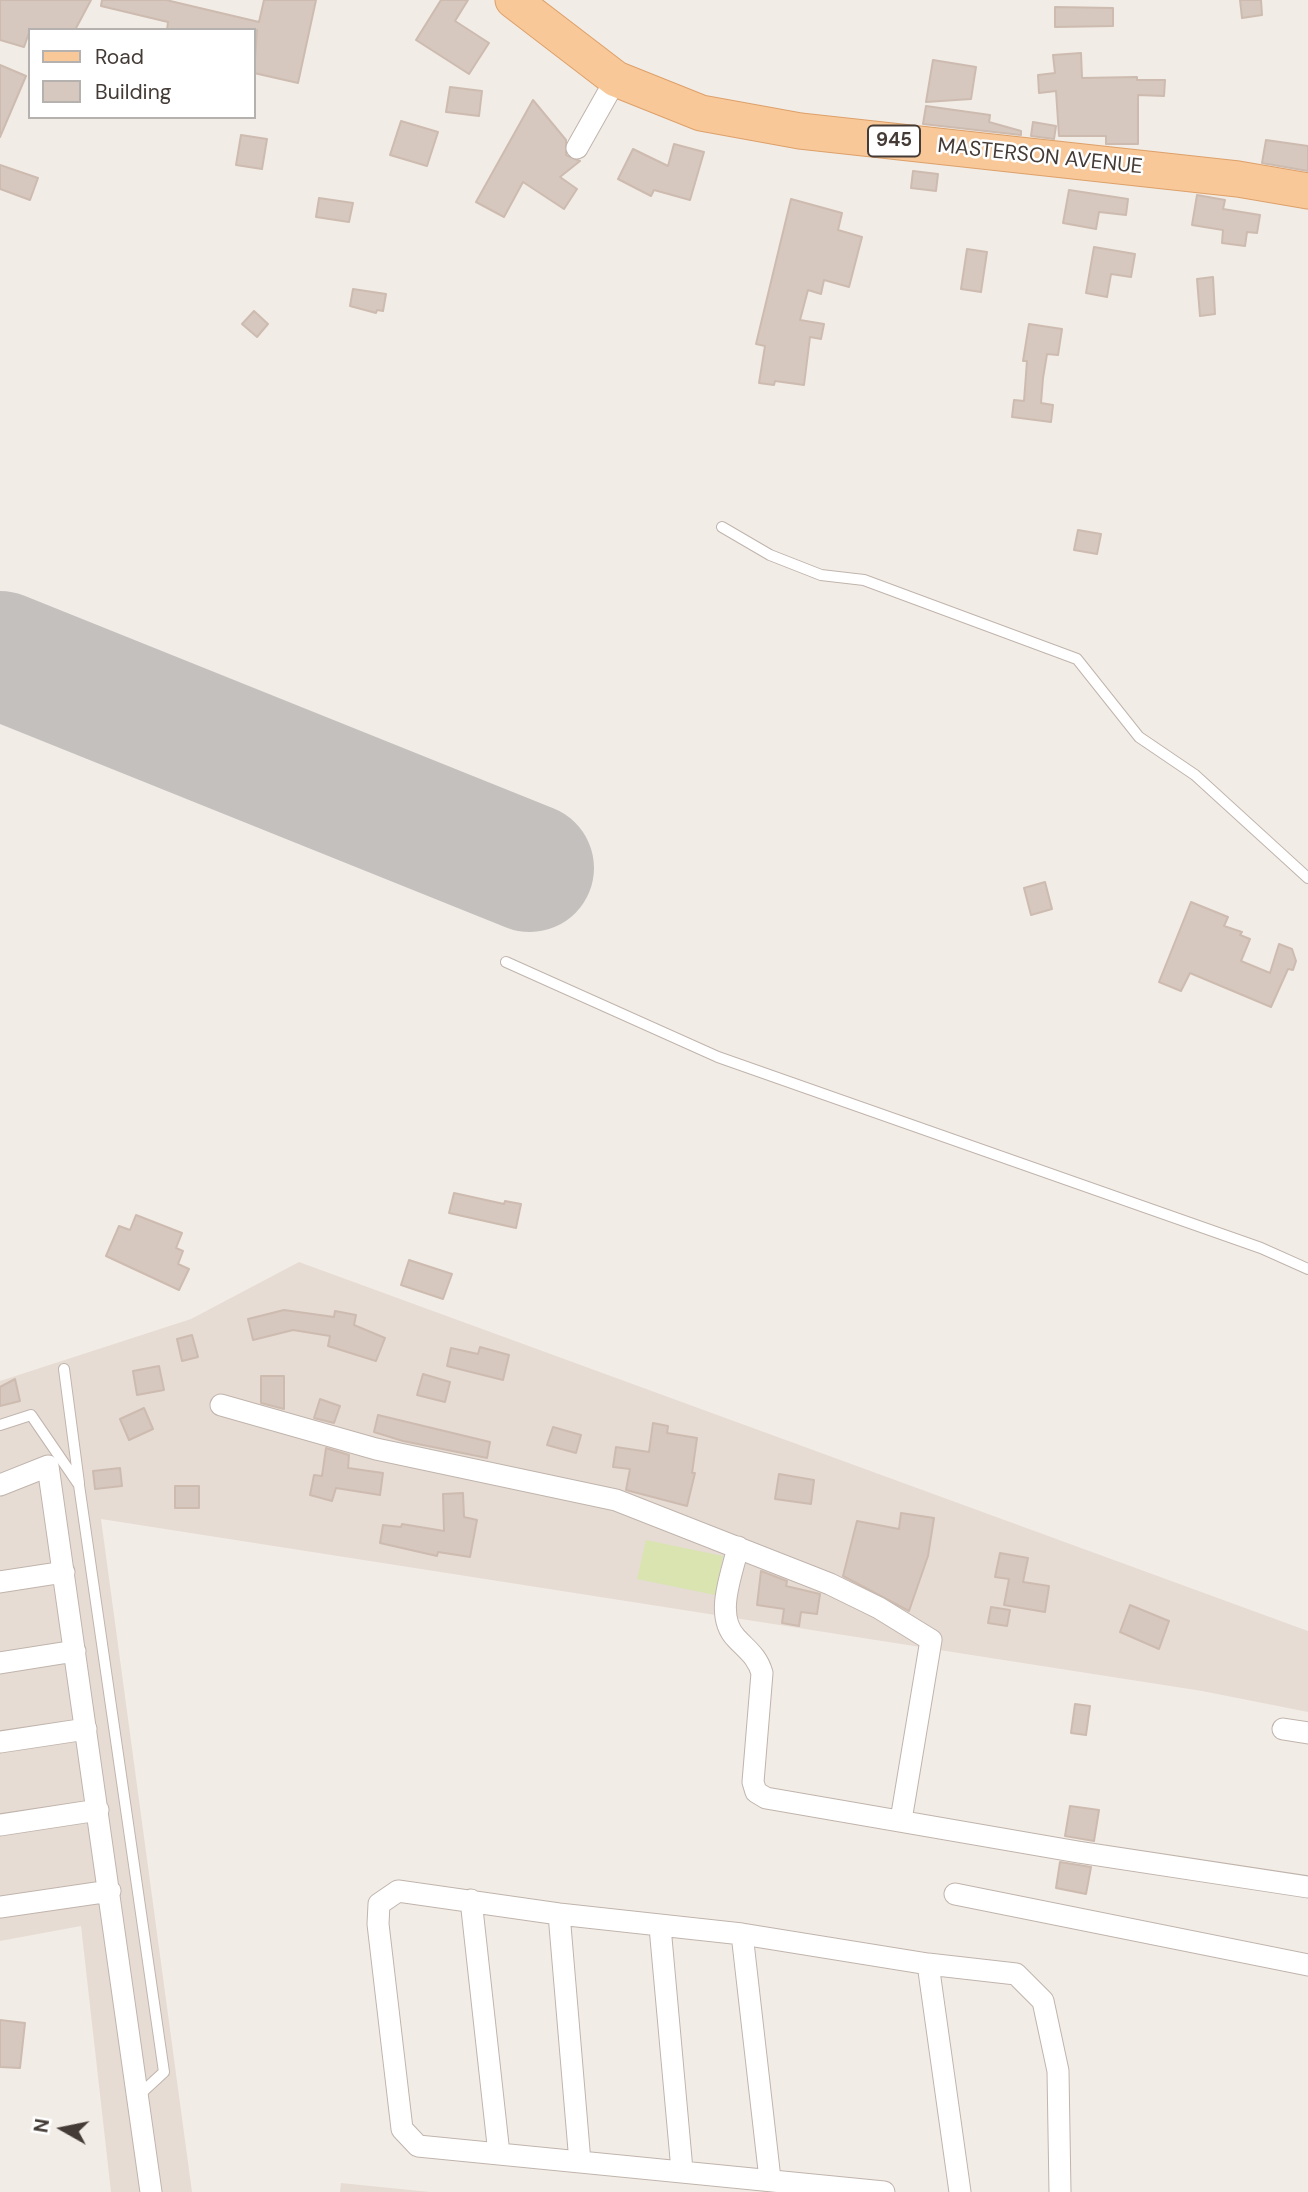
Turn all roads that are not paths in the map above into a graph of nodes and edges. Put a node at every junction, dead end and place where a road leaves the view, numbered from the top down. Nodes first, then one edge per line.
1 (513, 0) edge
2 (616, 79) junction
3 (577, 148) dead end
4 (1308, 191) edge
5 (722, 527) dead end
6 (1308, 878) edge
7 (506, 962) dead end
8 (1308, 1269) edge
9 (64, 1369) dead end
10 (221, 1405) dead end
11 (0, 1425) edge
12 (0, 1485) edge
13 (79, 1485) junction
14 (738, 1548) junction
15 (64, 1572) junction
16 (0, 1581) edge
17 (75, 1651) junction
18 (0, 1663) edge
19 (86, 1729) junction
20 (1283, 1729) dead end
21 (1308, 1733) edge
22 (0, 1742) edge
23 (98, 1810) junction
24 (901, 1820) junction
25 (0, 1825) edge
26 (1308, 1887) edge
27 (110, 1891) junction
28 (955, 1894) dead end
29 (471, 1900) junction
30 (0, 1907) edge
31 (559, 1914) junction
32 (660, 1927) junction
33 (742, 1934) junction
34 (928, 1964) junction
35 (1308, 1965) edge
36 (138, 2097) junction
37 (499, 2154) junction
38 (580, 2162) junction
39 (682, 2170) junction
40 (770, 2179) junction
41 (151, 2192) edge
42 (884, 2192) edge
43 (960, 2192) edge
44 (1060, 2192) edge

1 - 2 main road, MASTERSON AVENUE / 945
2 - 3 street
2 - 4 main road, MASTERSON AVENUE / 945
5 - 6 lane
7 - 8 lane
9 - 13 lane
10 - 14 street
11 - 13 lane
12 - 15 street
13 - 36 lane
14 - 24 street
14 - 24 street
15 - 16 street
15 - 17 street
17 - 18 street
17 - 19 street
19 - 22 street
19 - 23 street
20 - 21 street
23 - 25 street
23 - 27 street
24 - 26 street
27 - 30 street
27 - 36 street
28 - 35 street
29 - 31 street
29 - 37 street
29 - 37 street
31 - 32 street
31 - 38 street
32 - 33 street
32 - 39 street
33 - 34 street
33 - 40 street
34 - 43 street
34 - 44 street
36 - 41 street
37 - 38 street
38 - 39 street
39 - 40 street
40 - 42 street

